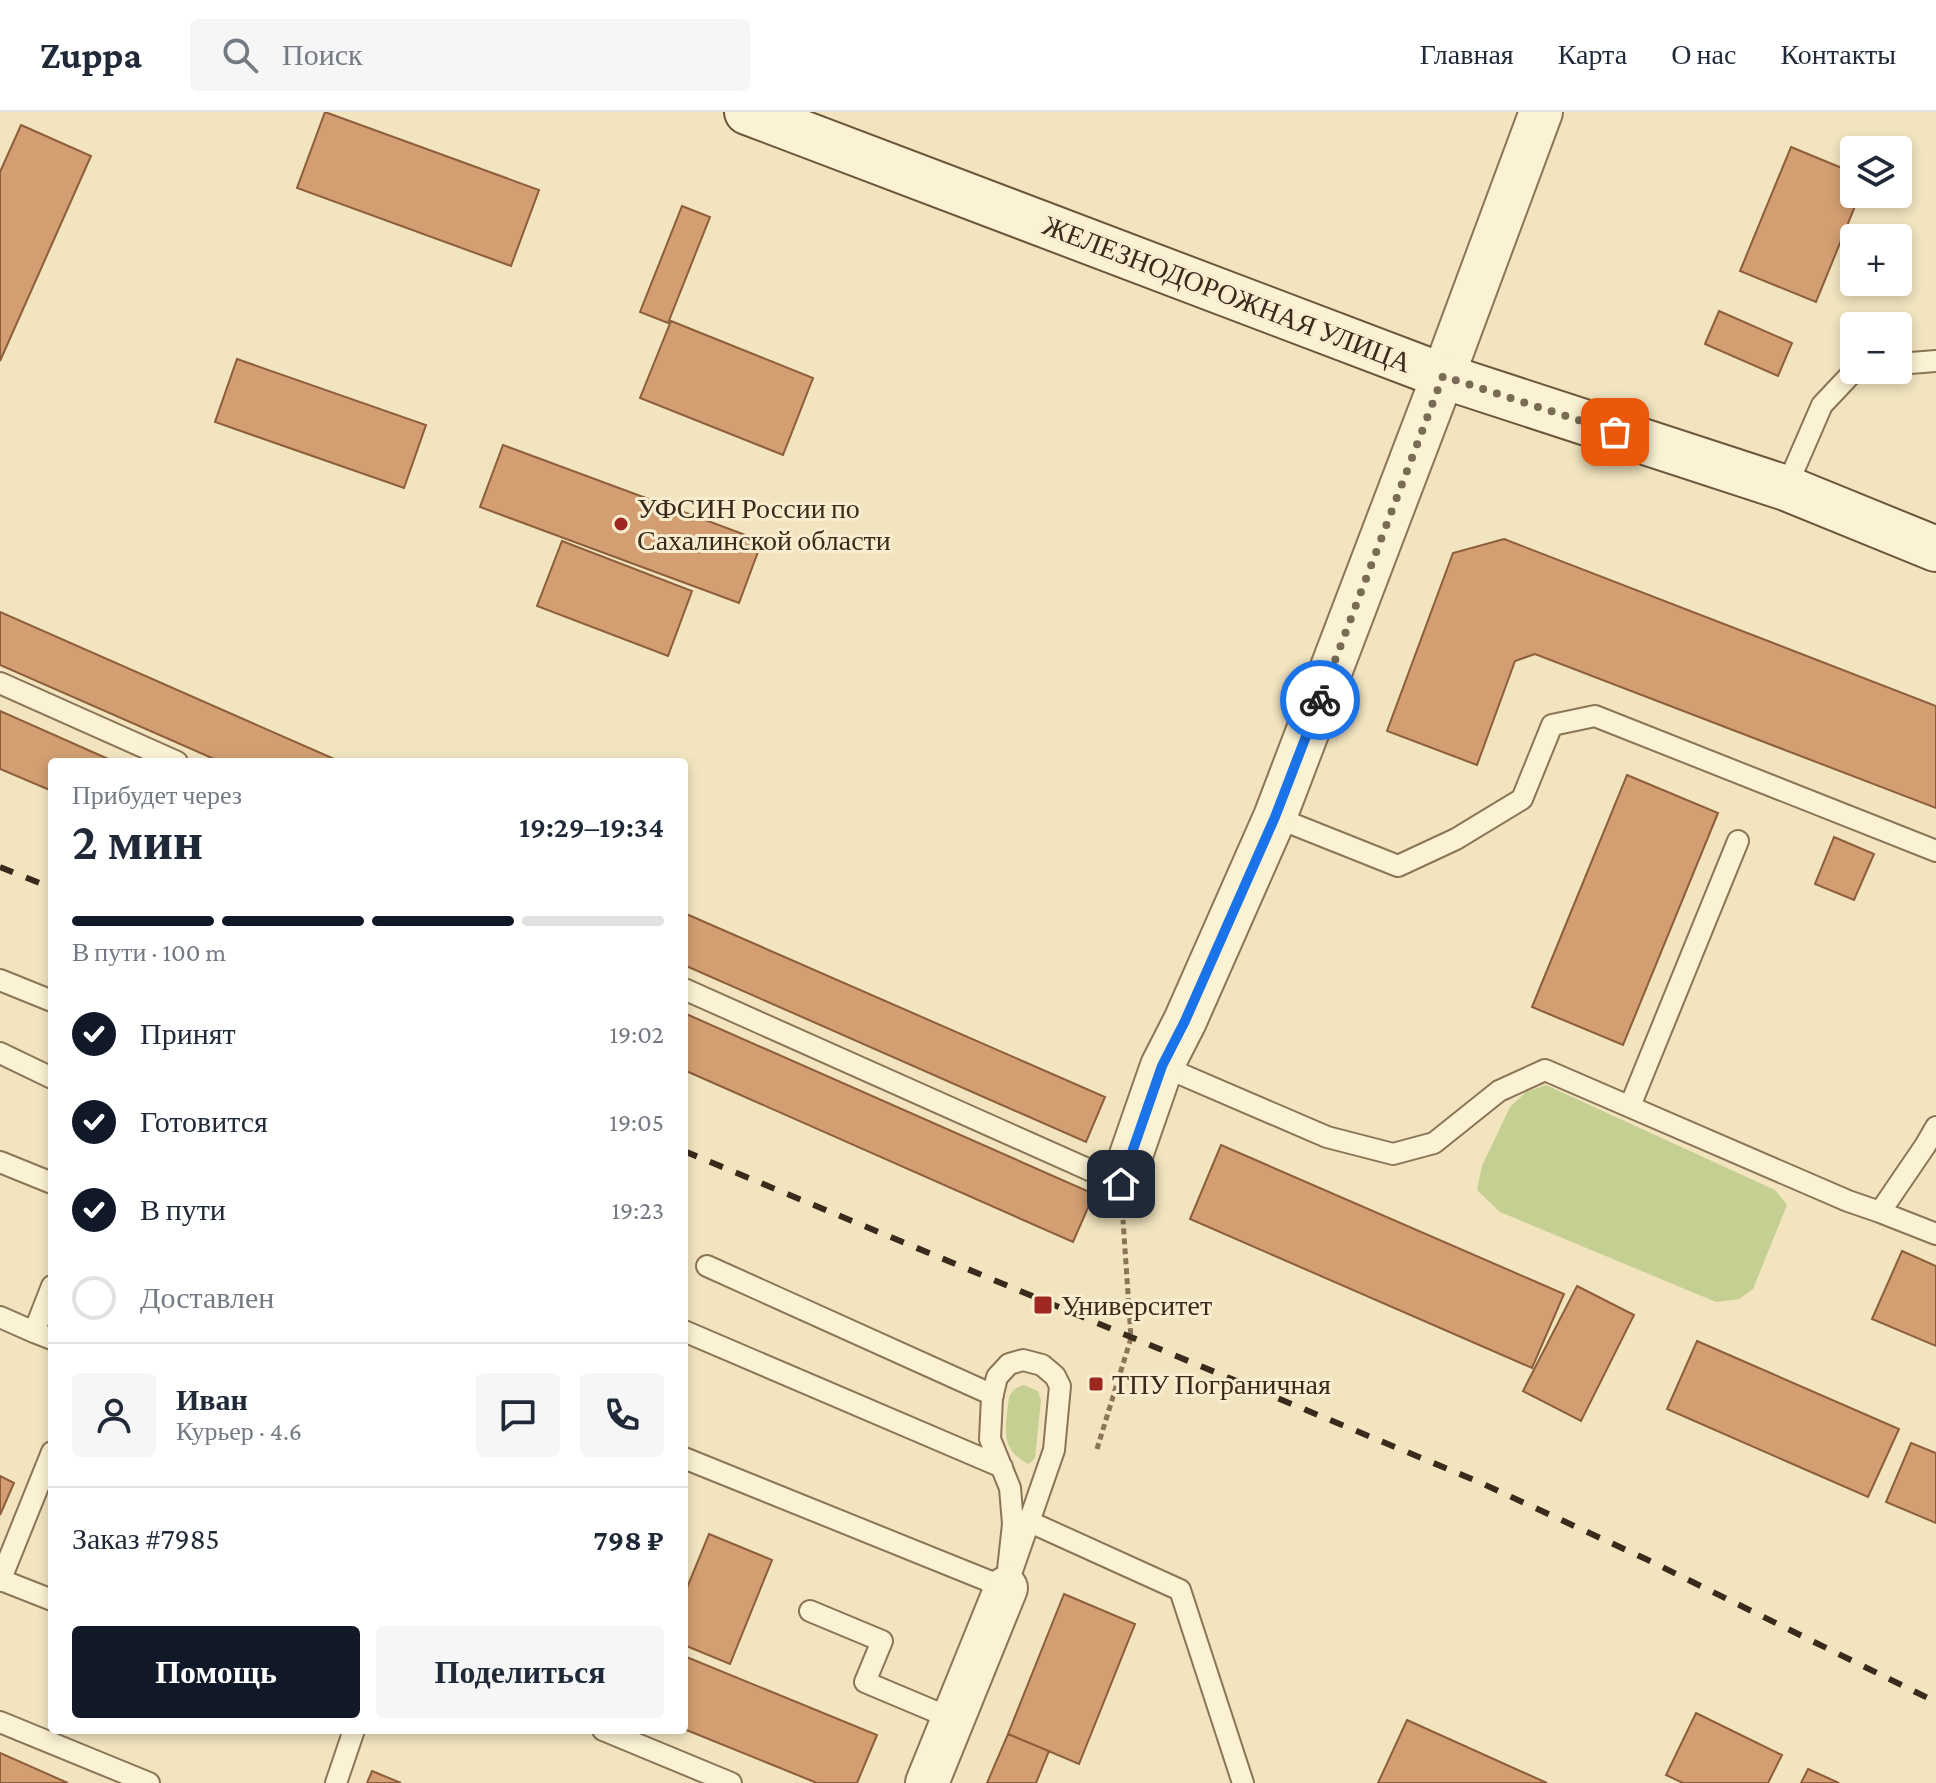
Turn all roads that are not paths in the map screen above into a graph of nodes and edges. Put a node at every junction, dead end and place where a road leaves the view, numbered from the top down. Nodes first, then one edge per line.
1 (747, 112) edge
2 (1541, 112) edge
3 (1936, 361) edge
4 (1912, 363) edge
5 (1443, 376) junction
6 (1842, 384) edge
7 (1786, 488) junction
8 (1936, 549) edge
9 (0, 683) edge
10 (168, 758) edge
11 (1275, 817) junction
12 (1738, 841) dead end
13 (1936, 851) edge
14 (0, 980) edge
15 (688, 991) edge
16 (48, 999) edge
17 (0, 1053) edge
18 (1162, 1066) junction
19 (48, 1076) edge
20 (1630, 1106) junction
21 (1936, 1127) edge
22 (0, 1162) edge
23 (48, 1181) edge
24 (1121, 1184) joint
25 (1880, 1212) junction
26 (1936, 1234) edge
27 (707, 1266) dead end
28 (48, 1308) edge
29 (0, 1317) edge
30 (688, 1333) edge
31 (43, 1335) edge
32 (993, 1395) junction
33 (688, 1460) edge
34 (48, 1462) edge
35 (1002, 1467) junction
36 (1030, 1522) junction
37 (0, 1580) edge
38 (1006, 1588) junction
39 (48, 1598) edge
40 (810, 1611) dead end
41 (953, 1719) junction
42 (0, 1722) edge
43 (353, 1734) edge
44 (613, 1734) edge
45 (149, 1783) edge
46 (336, 1783) edge
47 (731, 1783) edge
48 (927, 1783) edge
49 (1243, 1783) edge

1 - 5 main road, ЖЕЛЕЗНОДОРОЖНАЯ УЛИЦА
2 - 5 street
3 - 4 lane
5 - 7 main road, ЖЕЛЕЗНОДОРОЖНАЯ УЛИЦА
5 - 11 street
6 - 7 lane
7 - 8 main road, ЖЕЛЕЗНОДОРОЖНАЯ УЛИЦА
9 - 10 lane
11 - 13 lane
11 - 18 street
12 - 20 lane
14 - 16 lane
15 - 24 lane
17 - 19 lane
18 - 20 lane
18 - 24 street
20 - 25 lane
21 - 25 lane
22 - 23 lane
25 - 26 lane
27 - 32 lane
28 - 31 lane
29 - 31 lane
30 - 35 lane
32 - 35 lane
32 - 36 lane
33 - 38 lane
34 - 37 lane
35 - 38 lane
36 - 38 lane
36 - 49 lane
37 - 39 lane
38 - 41 street
40 - 41 lane
41 - 48 street
42 - 45 lane
43 - 46 lane
44 - 47 lane

